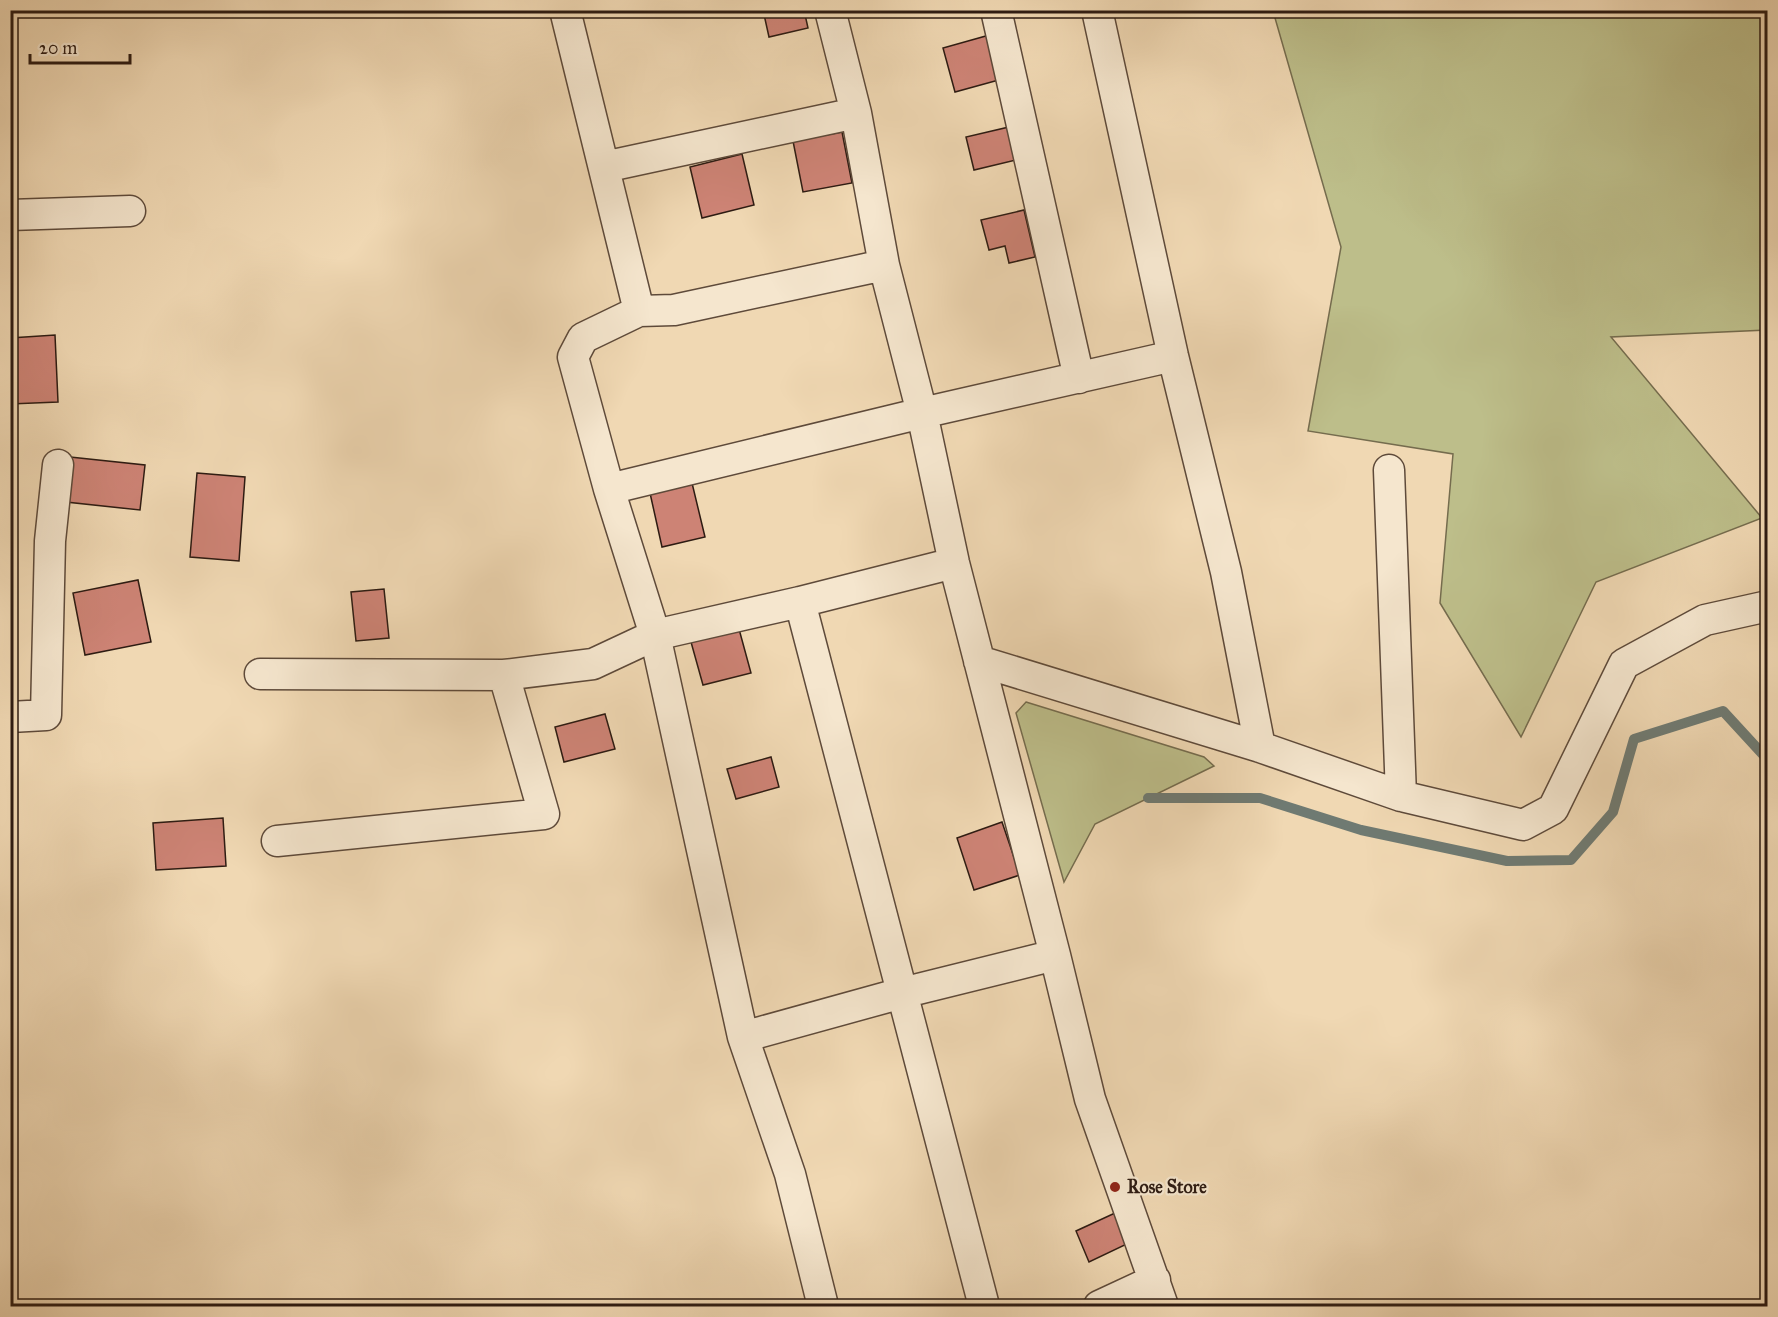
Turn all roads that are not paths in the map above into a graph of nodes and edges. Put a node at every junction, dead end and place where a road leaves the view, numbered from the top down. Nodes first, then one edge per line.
1 (830, 10) edge
2 (996, 10) edge
3 (1097, 10) edge
4 (570, 11) edge
5 (856, 113) junction
6 (604, 167) junction
7 (130, 211) dead end
8 (10, 215) edge
9 (884, 265) junction
10 (639, 311) junction
11 (1173, 356) junction
12 (1079, 378) junction
13 (922, 413) junction
14 (58, 465) dead end
15 (1389, 470) dead end
16 (609, 489) junction
17 (954, 564) junction
18 (800, 602) junction
19 (1767, 606) edge
20 (655, 635) junction
21 (979, 662) junction
22 (260, 674) dead end
23 (504, 675) junction
24 (10, 717) edge
25 (1260, 747) junction
26 (1401, 796) junction
27 (277, 841) dead end
28 (1055, 955) junction
29 (902, 993) junction
30 (743, 1037) junction
31 (1159, 1293) edge
32 (823, 1306) edge
33 (984, 1306) edge
34 (1099, 1306) edge

1 - 5 street
2 - 12 street
3 - 11 street
4 - 6 street
5 - 6 street
5 - 9 street
6 - 10 street
7 - 8 street
9 - 10 street
9 - 13 street
10 - 16 street
11 - 12 street
11 - 25 street
12 - 13 street
13 - 16 street
13 - 17 street
14 - 24 street
15 - 26 street
16 - 20 street
17 - 18 street
17 - 21 street
18 - 20 street
18 - 29 street
19 - 26 street
20 - 23 street
20 - 30 street
21 - 25 street
21 - 28 street
22 - 23 street
23 - 27 street
25 - 26 street
28 - 29 street
28 - 31 street
29 - 30 street
29 - 33 street
30 - 32 street
31 - 34 street

